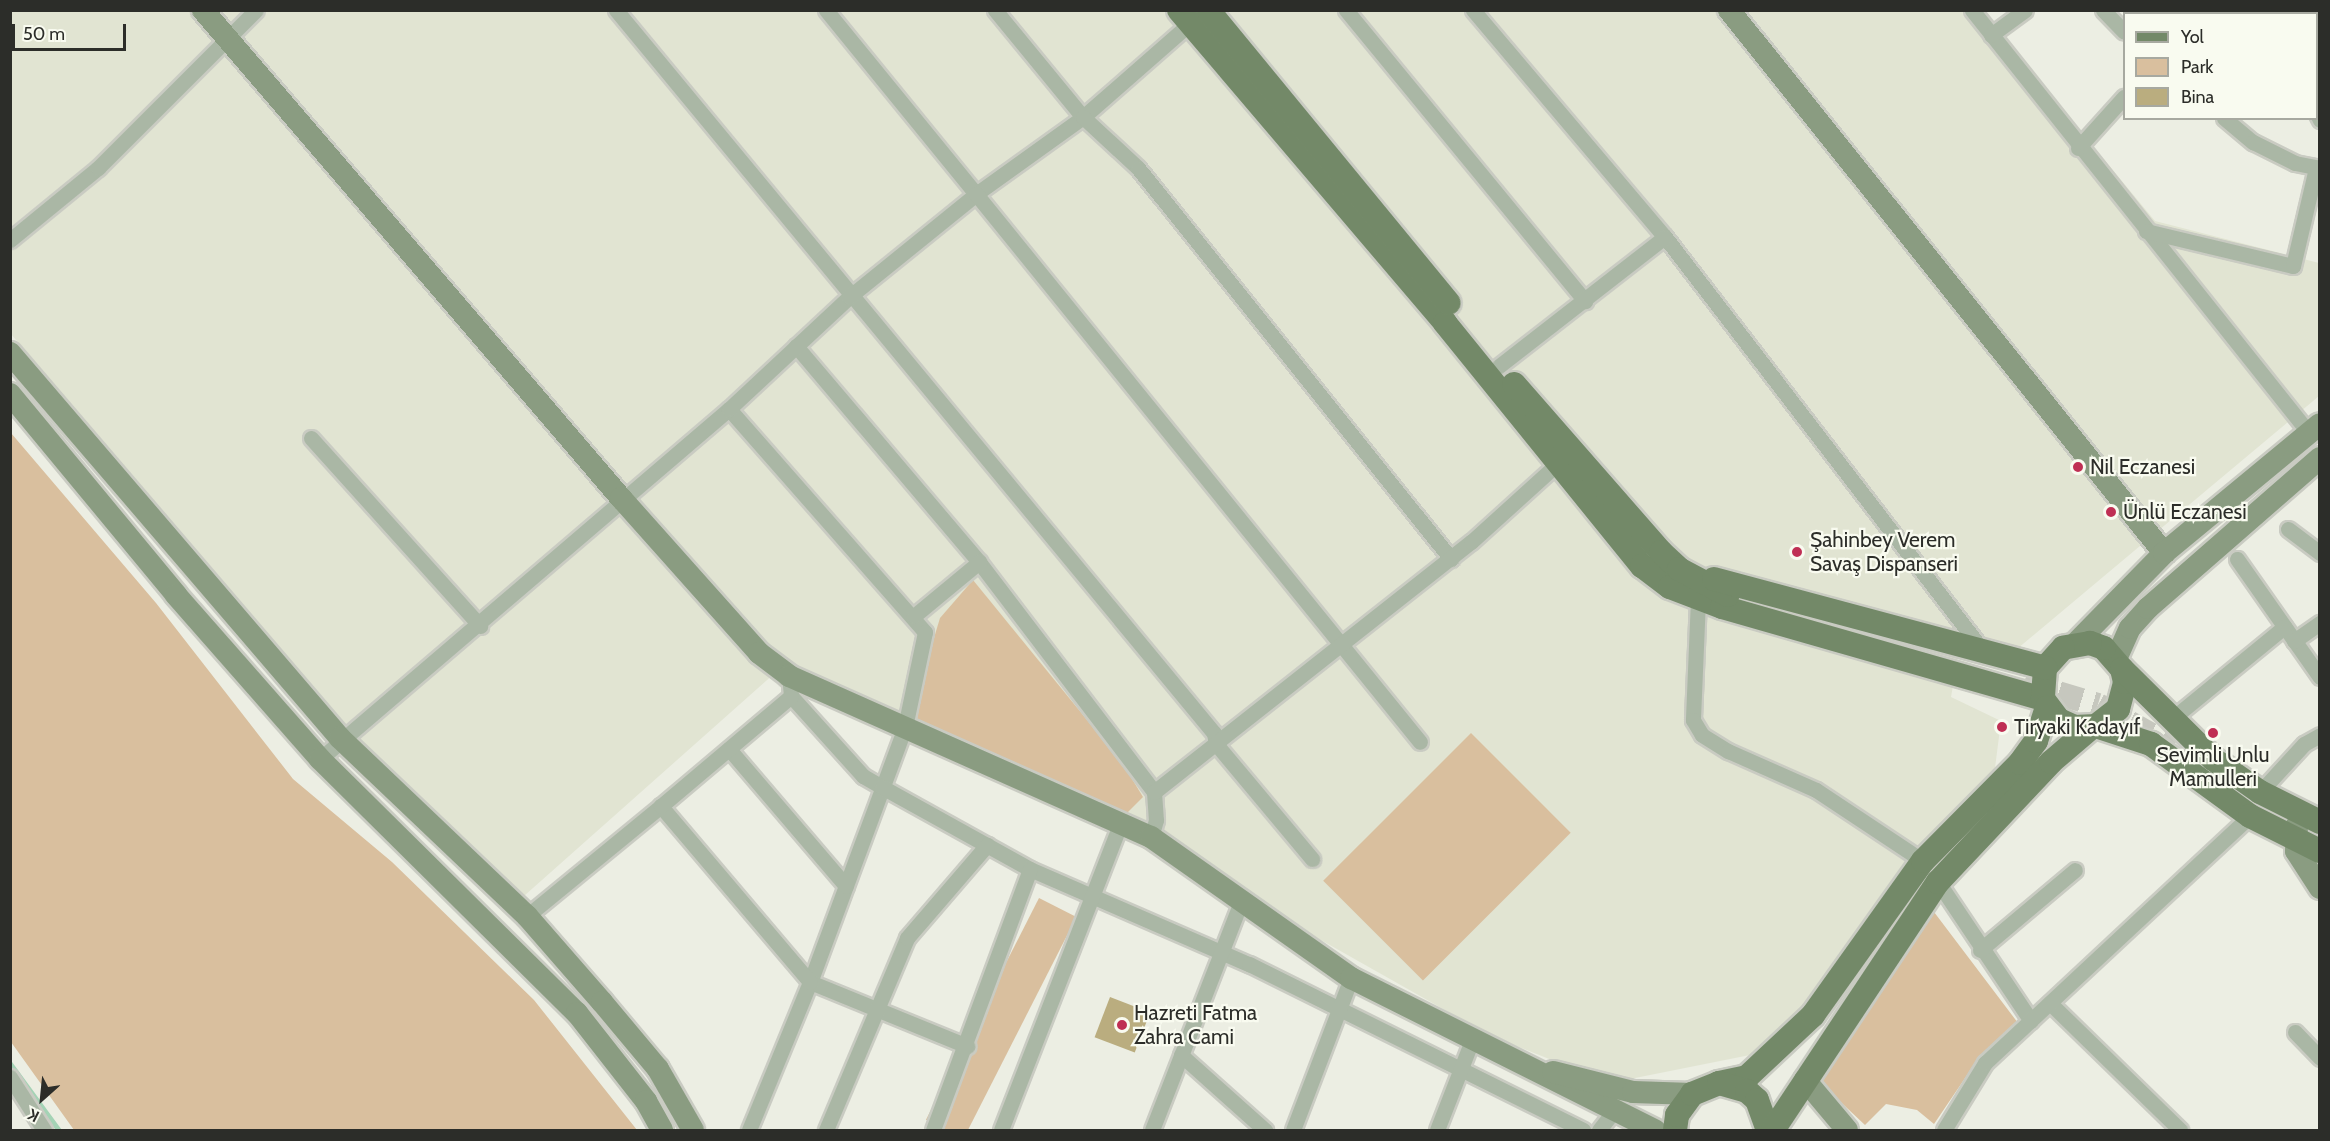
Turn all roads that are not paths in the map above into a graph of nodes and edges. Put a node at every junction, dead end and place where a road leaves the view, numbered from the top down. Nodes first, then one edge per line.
1 (203, 10) edge
2 (256, 10) edge
3 (616, 10) edge
4 (826, 10) edge
5 (995, 10) edge
6 (1346, 10) edge
7 (1473, 10) edge
8 (1729, 10) edge
9 (1972, 10) edge
10 (2025, 10) edge
11 (2103, 10) edge
12 (1195, 14) edge
13 (2123, 31) edge
14 (1991, 35) junction
15 (225, 36) junction
16 (2123, 98) edge
17 (1083, 117) junction
18 (2226, 120) edge
19 (2078, 148) junction
20 (2318, 168) edge
21 (976, 194) junction
22 (2146, 231) junction
23 (1665, 237) junction
24 (10, 240) edge
25 (849, 297) junction
26 (1585, 301) junction
27 (796, 346) junction
28 (10, 353) edge
29 (1499, 366) junction
30 (10, 394) edge
31 (729, 409) junction
32 (2314, 429) edge
33 (311, 438) dead end
34 (2319, 458) edge
35 (1558, 463) junction
36 (621, 498) junction
37 (2288, 529) dead end
38 (1661, 552) junction
39 (2164, 553) junction
40 (2319, 553) edge
41 (1450, 559) junction
42 (2237, 559) dead end
43 (979, 562) junction
44 (1670, 587) junction
45 (1698, 599) junction
46 (1746, 604) junction
47 (914, 616) junction
48 (2319, 623) edge
49 (480, 626) junction
50 (2284, 627) junction
51 (2294, 641) junction
52 (2076, 643) junction
53 (1340, 646) junction
54 (1984, 652) junction
55 (2119, 664) junction
56 (2045, 668) junction
57 (2319, 677) edge
58 (2010, 679) tunnel mouth
59 (790, 686) junction
60 (2045, 703) junction
61 (2173, 718) junction
62 (2094, 726) junction
63 (905, 727) junction
64 (2319, 735) edge
65 (340, 738) junction
66 (1420, 742) dead end
67 (1216, 744) junction
68 (729, 749) junction
69 (320, 759) junction
70 (882, 787) junction
71 (1154, 792) junction
72 (2260, 792) junction
73 (661, 806) junction
74 (2250, 816) junction
75 (2310, 817) edge
76 (1120, 825) junction
77 (1151, 837) junction
78 (2294, 838) junction
79 (987, 845) junction
80 (2319, 851) edge
81 (1312, 859) dead end
82 (1923, 861) junction
83 (1030, 869) junction
84 (2075, 870) dead end
85 (1938, 882) junction
86 (846, 886) junction
87 (2319, 888) edge
88 (1094, 893) junction
89 (1242, 899) junction
90 (527, 916) junction
91 (1980, 950) junction
92 (1219, 953) junction
93 (1351, 978) junction
94 (810, 982) junction
95 (2050, 1003) junction
96 (876, 1010) junction
97 (1335, 1010) junction
98 (2031, 1021) junction
99 (2295, 1032) dead end
100 (1472, 1040) junction
101 (967, 1046) junction
102 (1181, 1055) junction
103 (1503, 1056) junction
104 (2319, 1058) edge
105 (1459, 1069) junction
106 (1804, 1080) junction
107 (1719, 1083) junction
108 (13, 1087) edge
109 (1692, 1094) junction
110 (1614, 1112) junction
111 (44, 1131) edge
112 (662, 1131) edge
113 (693, 1131) edge
114 (749, 1131) edge
115 (826, 1131) edge
116 (933, 1131) edge
117 (1001, 1131) edge
118 (1152, 1131) edge
119 (1265, 1131) edge
120 (1293, 1131) edge
121 (1437, 1131) edge
122 (1583, 1131) edge
123 (1599, 1131) edge
124 (1655, 1131) edge
125 (1675, 1131) edge
126 (1768, 1131) edge
127 (1773, 1131) edge
128 (1847, 1131) edge
129 (1944, 1131) edge
130 (2180, 1131) edge

1 - 15 street
2 - 15 street
3 - 25 street
4 - 21 street
5 - 17 street
6 - 26 street
7 - 23 street
8 - 39 street
9 - 14 street
10 - 14 street
11 - 13 street
12 - 17 street
12 - 29 main road
12 - 35 main road
14 - 19 street
15 - 24 street
15 - 36 street
16 - 19 street
17 - 21 street
17 - 41 street
18 - 20 street
19 - 22 street
20 - 22 street
21 - 25 street
21 - 53 street
22 - 32 street
23 - 26 street
23 - 54 street
25 - 27 street
25 - 67 street
26 - 29 street
27 - 31 street
27 - 43 street
28 - 65 street
29 - 38 main road
30 - 69 street
31 - 36 street
31 - 47 street
32 - 39 street
33 - 49 street
34 - 55 street
35 - 41 street
35 - 44 main road
36 - 49 street
36 - 59 street
37 - 40 street
38 - 46 main road
38 - 54 main road
39 - 52 street
41 - 53 street
42 - 50 street
43 - 47 street
43 - 71 street
44 - 45 main road
44 - 46 main road
45 - 60 main road
45 - 82 street
46 - 58 main road
47 - 63 street
48 - 51 street
49 - 65 street
50 - 51 street
50 - 61 street
51 - 57 street
52 - 55 main road
52 - 56 main road
53 - 66 street
53 - 67 street
54 - 56 main road
55 - 61 main road
55 - 62 main road
56 - 60 main road
59 - 63 street
59 - 68 street
59 - 70 street
60 - 62 main road
60 - 82 main road
61 - 72 main road
62 - 74 main road
62 - 85 main road
63 - 70 street
63 - 76 street
64 - 72 street
65 - 69 street
65 - 90 street
67 - 71 street
67 - 81 street
68 - 73 street
68 - 86 street
69 - 112 street
70 - 79 street
70 - 86 street
71 - 77 street
72 - 75 main road
73 - 90 street
73 - 94 street
74 - 78 main road
74 - 95 street
75 - 78 street
76 - 77 street
76 - 88 street
77 - 89 street
78 - 80 main road
78 - 87 street
79 - 83 street
79 - 96 street
82 - 107 main road
83 - 88 street
83 - 101 street
84 - 91 street
85 - 91 street
85 - 106 main road
86 - 94 street
88 - 92 street
88 - 117 street
89 - 92 street
89 - 93 street
90 - 113 street
91 - 98 street
92 - 97 street
92 - 102 street
93 - 97 street
93 - 100 street
94 - 96 street
94 - 114 street
95 - 98 street
95 - 130 street
96 - 101 street
96 - 115 street
97 - 105 street
97 - 120 street
98 - 129 street
99 - 104 street
100 - 103 street
100 - 105 street
101 - 116 street
102 - 118 street
102 - 119 street
103 - 109 street
103 - 110 street
105 - 121 street
105 - 122 street
106 - 127 main road
106 - 128 street
107 - 109 main road
107 - 126 main road
108 - 111 street
109 - 125 main road
110 - 123 street
110 - 124 street

